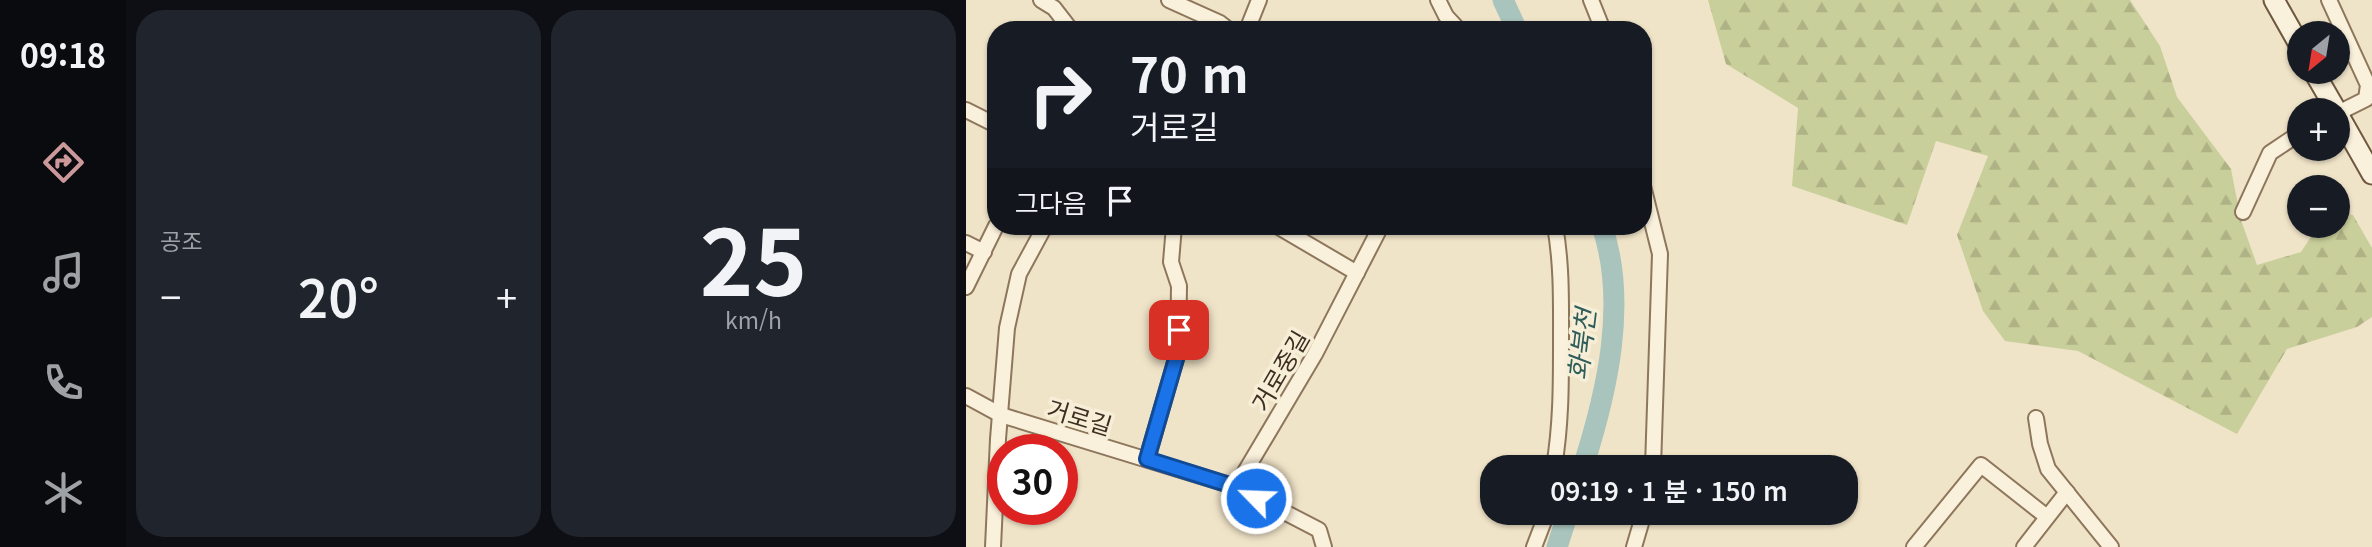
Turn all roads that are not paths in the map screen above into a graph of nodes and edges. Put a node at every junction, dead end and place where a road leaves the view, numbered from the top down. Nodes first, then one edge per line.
1 (1041, 0) edge
2 (1169, 0) edge
3 (1259, 0) edge
4 (1438, 0) edge
5 (1591, 0) edge
6 (2274, 0) edge
7 (2329, 0) edge
8 (1064, 21) edge
9 (1216, 21) edge
10 (1251, 21) edge
11 (1451, 21) edge
12 (1599, 21) edge
13 (2287, 23) edge
14 (2350, 106) edge
15 (966, 110) edge
16 (987, 120) edge
17 (2350, 135) edge
18 (2287, 142) edge
19 (2372, 174) edge
20 (2243, 212) dead end
21 (1652, 222) edge
22 (992, 235) edge
23 (1040, 235) edge
24 (1173, 235) edge
25 (1292, 235) edge
26 (1376, 235) edge
27 (1557, 235) edge
28 (966, 243) edge
29 (984, 252) junction
30 (1357, 273) junction
31 (966, 287) edge
32 (966, 396) edge
33 (1001, 415) junction
34 (2036, 418) dead end
35 (1556, 455) edge
36 (1653, 455) edge
37 (1147, 459) junction
38 (1236, 487) junction
39 (2067, 492) junction
40 (2048, 517) junction
41 (1542, 525) edge
42 (1640, 525) edge
43 (993, 547) edge
44 (1324, 547) edge
45 (1534, 547) edge
46 (1634, 547) edge
47 (1914, 547) edge
48 (2024, 547) edge
49 (2111, 547) edge

1 - 8 street
2 - 9 street
3 - 10 street
4 - 11 street
5 - 12 street
6 - 13 main road
7 - 14 street
15 - 16 street
17 - 19 main road
18 - 20 street
21 - 36 street
22 - 29 street
23 - 33 street
24 - 37 street
25 - 30 street
26 - 30 street, 거로중길
27 - 35 street
28 - 29 street
29 - 31 street
30 - 38 street, 거로중길
32 - 33 street, 거로길
33 - 37 street, 거로길
33 - 43 street
34 - 39 street
37 - 38 street, 거로길
38 - 44 street, 거로길
39 - 40 street
39 - 49 street
40 - 47 street
40 - 48 street
41 - 45 street
42 - 46 street

